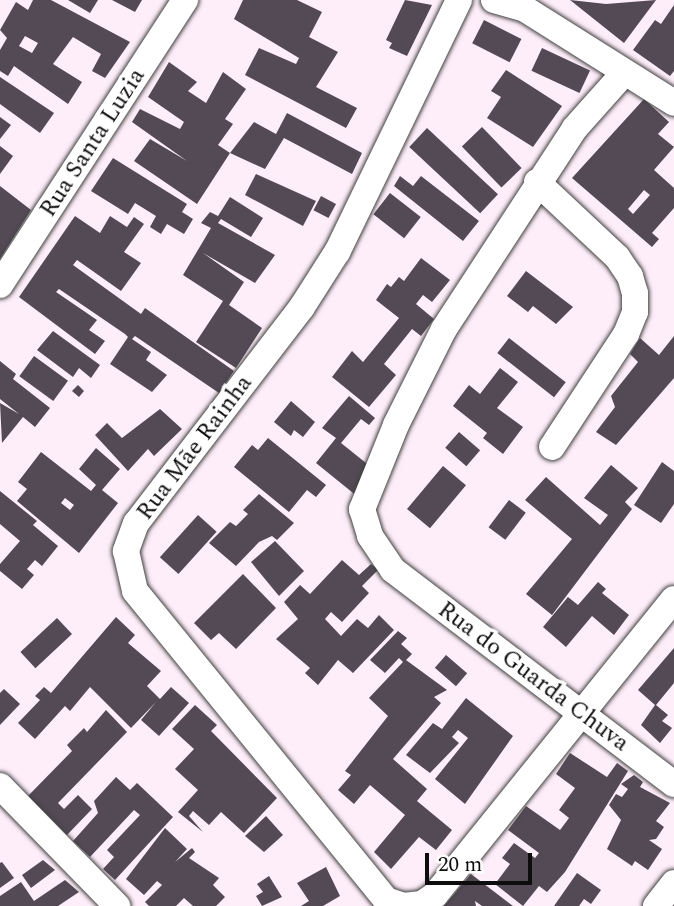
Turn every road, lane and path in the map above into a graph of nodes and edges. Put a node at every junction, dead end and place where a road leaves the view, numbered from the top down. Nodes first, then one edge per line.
1 (185, 0) edge
2 (459, 0) edge
3 (494, 0) edge
4 (528, 5) edge
5 (624, 72) junction
6 (674, 103) edge
7 (537, 182) junction
8 (0, 285) edge
9 (552, 447) dead end
10 (674, 599) edge
11 (578, 714) junction
12 (674, 784) edge
13 (0, 786) edge
14 (674, 883) edge
15 (117, 906) edge
16 (656, 906) edge

1 - 8 street, Rua Santa Luzia
2 - 11 street, Rua Mãe Rainha
3 - 4 street
4 - 5 street
5 - 6 street
5 - 7 street, Rua do Guarda Chuva
7 - 9 street
7 - 11 street, Rua do Guarda Chuva
10 - 11 street
11 - 12 street, Rua do Guarda Chuva
13 - 15 street
14 - 16 street

